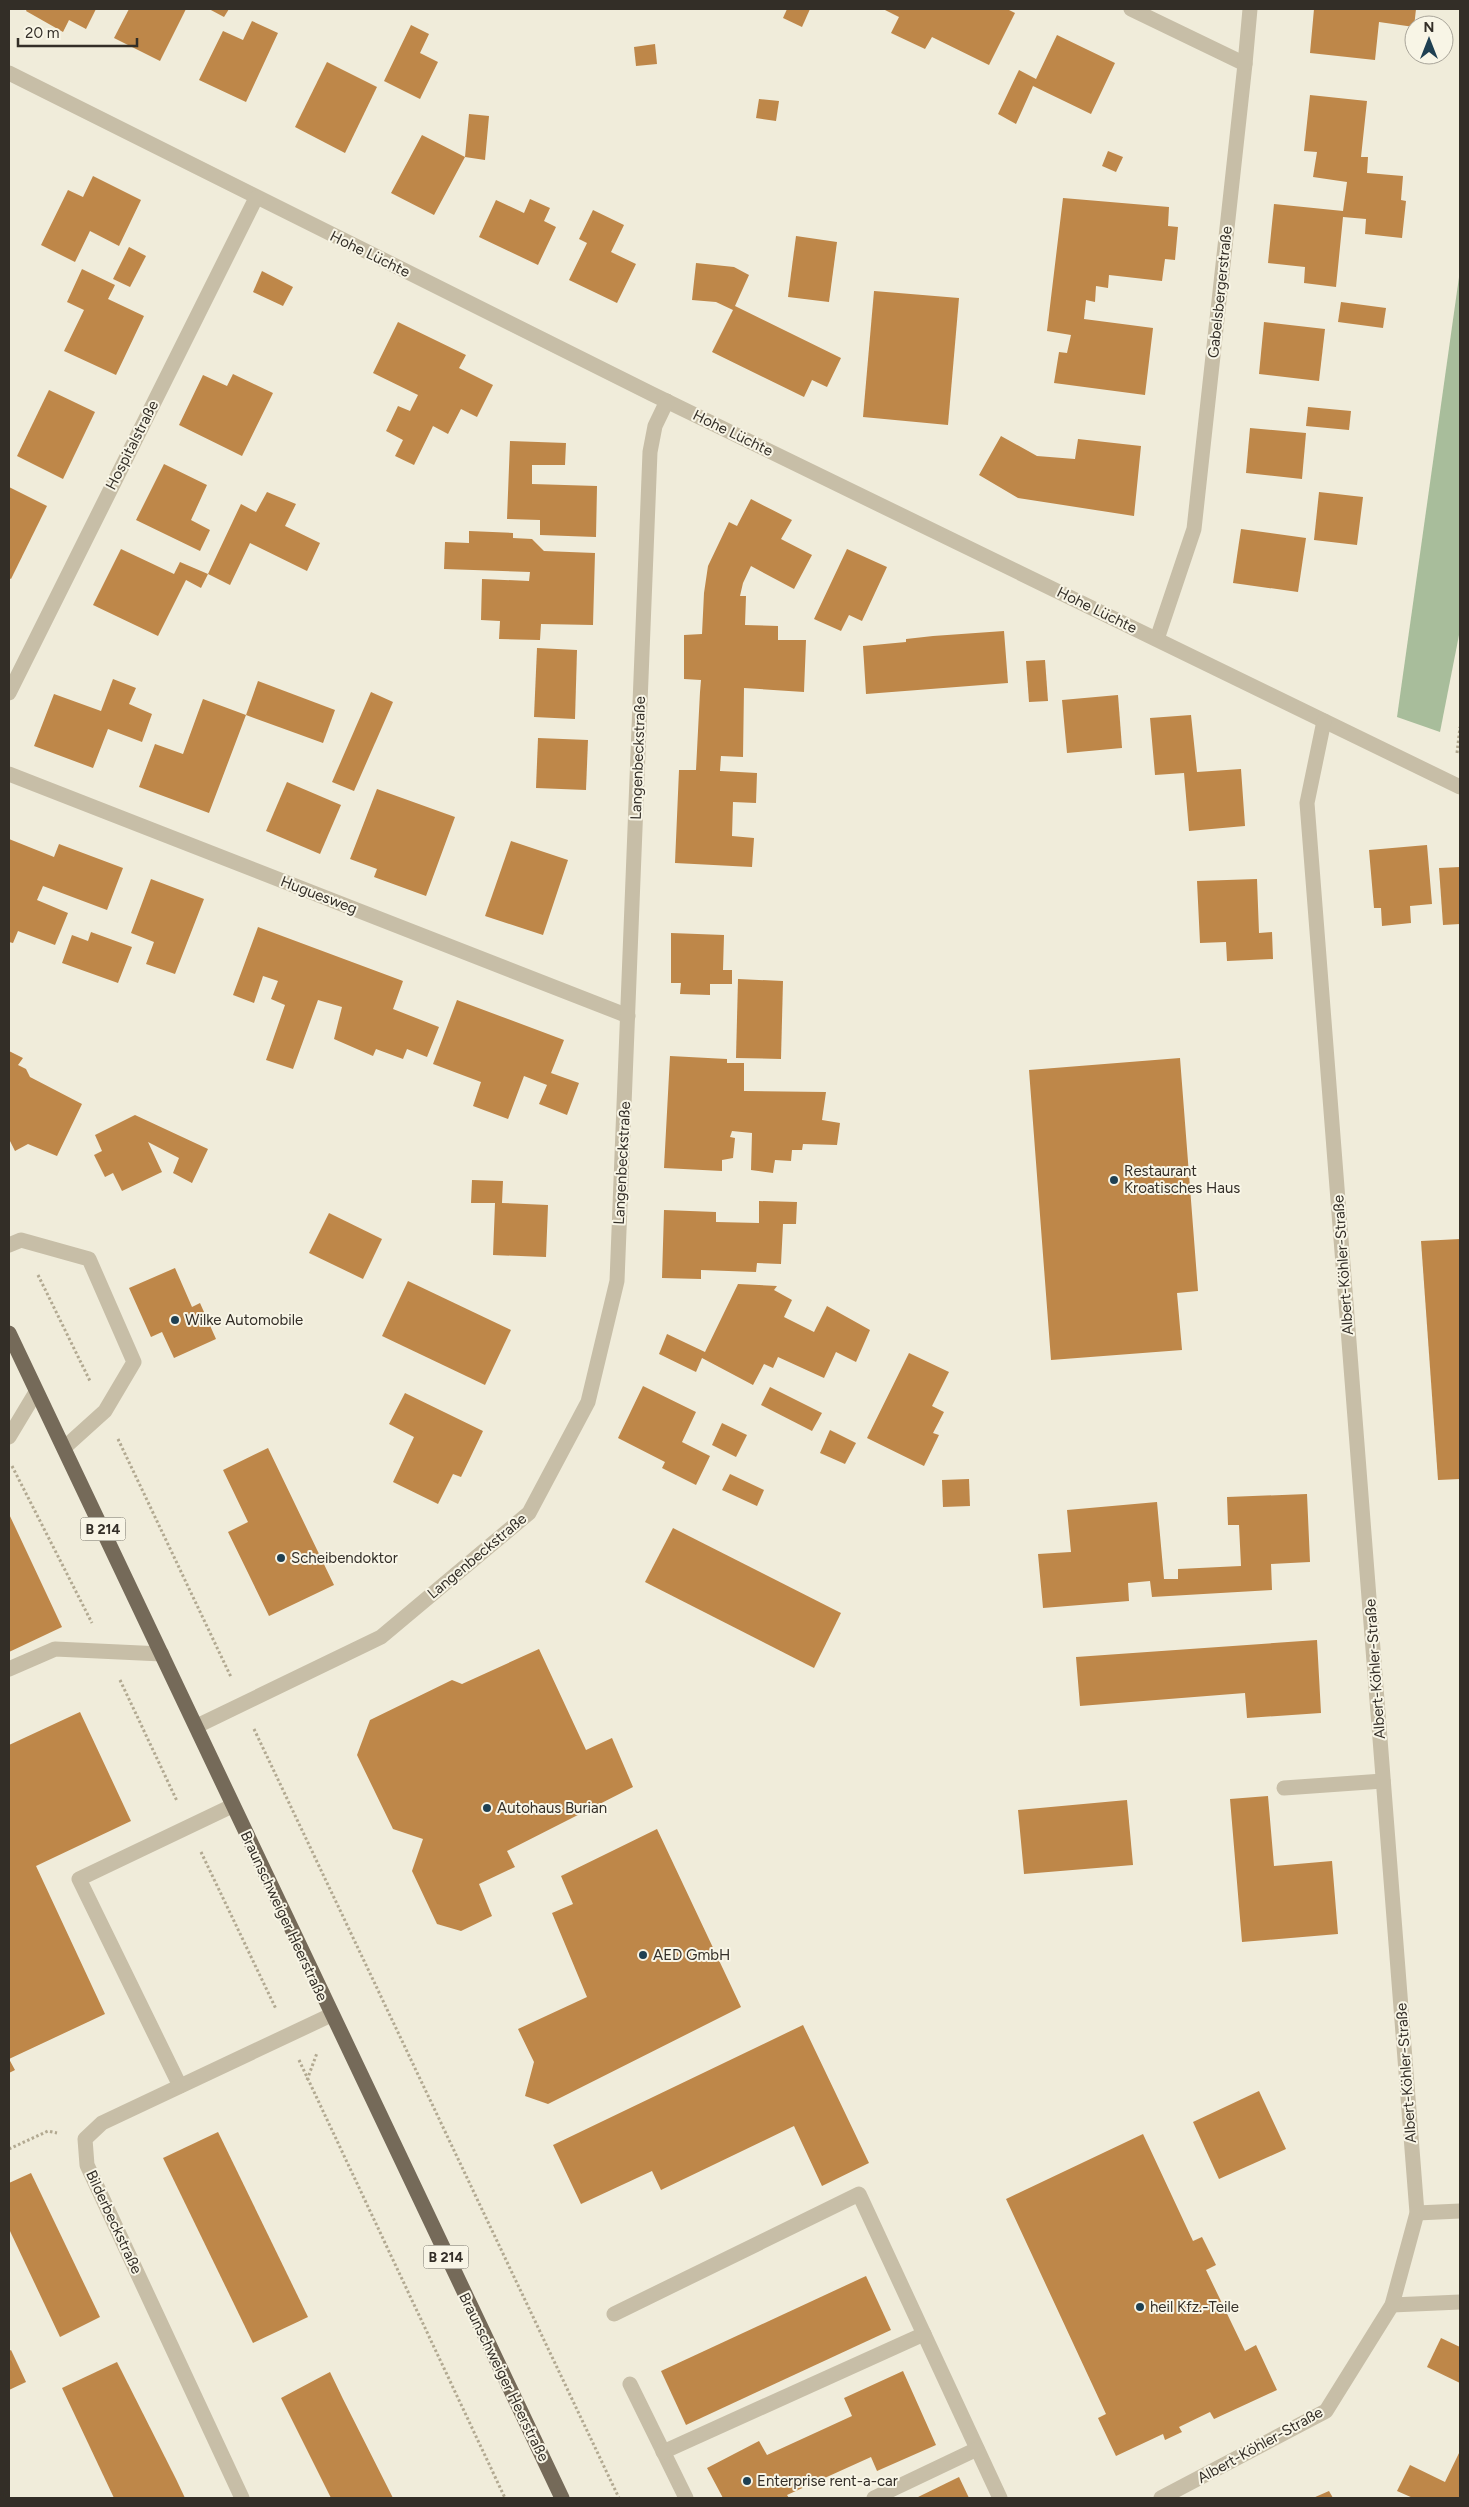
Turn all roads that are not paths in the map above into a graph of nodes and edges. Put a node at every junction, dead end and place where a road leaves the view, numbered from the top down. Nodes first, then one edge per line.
1 (1132, 9) edge
2 (1250, 9) edge
3 (1245, 64) junction
4 (9, 73) edge
5 (256, 198) junction
6 (667, 401) junction
7 (1157, 639) junction
8 (9, 693) edge
9 (1324, 721) junction
10 (9, 774) edge
11 (1460, 787) edge
12 (628, 1016) junction
13 (15, 1243) edge
14 (9, 1333) edge
15 (36, 1392) junction
16 (9, 1437) edge
17 (64, 1448) junction
18 (162, 1654) junction
19 (9, 1669) edge
20 (197, 1726) junction
21 (1383, 1781) junction
22 (1284, 1788) dead end
23 (232, 1806) junction
24 (331, 2016) junction
25 (180, 2086) junction
26 (1460, 2211) edge
27 (1416, 2213) junction
28 (1460, 2302) edge
29 (1392, 2305) junction
30 (614, 2314) dead end
31 (924, 2334) junction
32 (630, 2384) dead end
33 (977, 2449) junction
34 (663, 2452) junction
35 (242, 2498) edge
36 (562, 2498) edge
37 (686, 2498) edge
38 (874, 2498) edge
39 (1000, 2498) edge
40 (1161, 2498) edge

1 - 3 street
2 - 3 street, Gabelsbergerstraße
3 - 7 street, Gabelsbergerstraße
4 - 5 street, Hohe Lüchte
5 - 6 street, Hohe Lüchte
5 - 8 street, Hospitalstraße
6 - 7 street, Hohe Lüchte
6 - 12 street, Langenbeckstraße
7 - 9 street, Hohe Lüchte
9 - 11 street, Hohe Lüchte
9 - 21 street, Albert-Köhler-Straße
10 - 12 street, Huguesweg
12 - 20 street, Langenbeckstraße
13 - 17 street
14 - 15 main road, Braunschweiger Heerstraße / B 214
15 - 16 street
15 - 17 main road, Braunschweiger Heerstraße / B 214
17 - 18 main road, Braunschweiger Heerstraße / B 214
18 - 19 street
18 - 20 main road, Braunschweiger Heerstraße / B 214
20 - 23 main road, Braunschweiger Heerstraße / B 214
21 - 22 street
21 - 27 street, Albert-Köhler-Straße
23 - 24 main road, Braunschweiger Heerstraße / B 214
23 - 25 street
24 - 25 street
24 - 36 main road, Braunschweiger Heerstraße / B 214
25 - 35 street, Bilderbeckstraße
26 - 27 street
27 - 29 street, Albert-Köhler-Straße
28 - 29 street
29 - 40 street, Albert-Köhler-Straße
30 - 31 street
31 - 33 street
31 - 34 street
32 - 34 street
33 - 38 street
33 - 39 street
34 - 37 street

